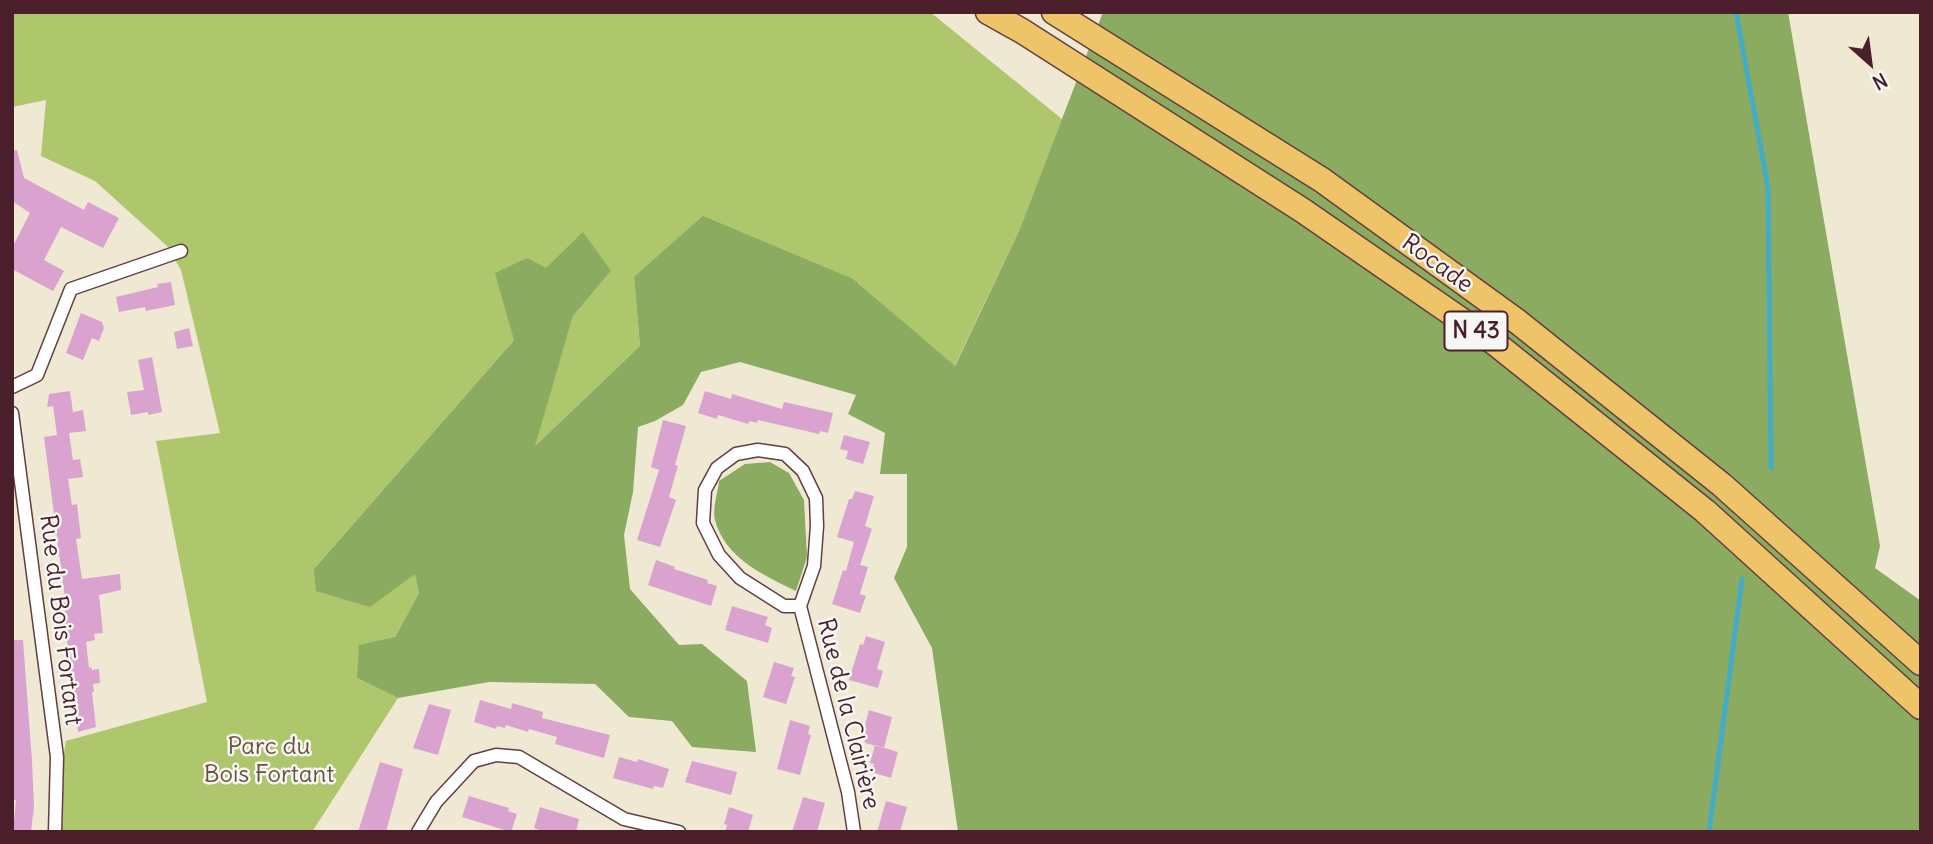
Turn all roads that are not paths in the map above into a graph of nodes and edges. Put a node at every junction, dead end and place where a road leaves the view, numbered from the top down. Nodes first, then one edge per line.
1 (988, 12) edge
2 (1054, 12) edge
3 (181, 251) dead end
4 (12, 387) edge
5 (12, 414) edge
6 (800, 606) junction
7 (1921, 663) edge
8 (1921, 707) edge
9 (55, 832) edge
10 (418, 832) edge
11 (679, 832) edge
12 (854, 832) edge

1 - 8 highway, N 43
2 - 7 highway, Rocade / N 43
3 - 4 street
5 - 9 street, Rue du Bois Fortant
6 - 6 street, Rue de la Clairière
6 - 12 street, Rue de la Clairière
10 - 11 street

